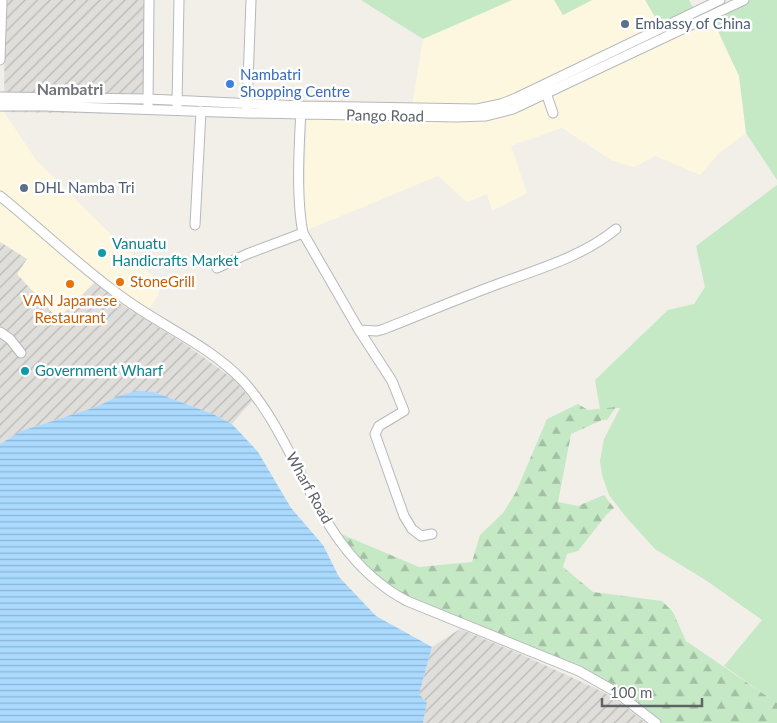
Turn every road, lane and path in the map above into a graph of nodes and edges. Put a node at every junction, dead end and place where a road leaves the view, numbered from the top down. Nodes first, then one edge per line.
1 (2, 0) edge
2 (149, 0) edge
3 (179, 0) edge
4 (251, 0) edge
5 (720, 0) edge
6 (744, 0) edge
7 (0, 43) edge
8 (0, 60) edge
9 (544, 90) junction
10 (0, 98) edge
11 (148, 99) junction
12 (176, 100) junction
13 (247, 102) junction
14 (0, 106) edge
15 (148, 110) junction
16 (177, 110) junction
17 (301, 110) junction
18 (200, 111) junction
19 (248, 113) junction
20 (553, 113) dead end
21 (0, 196) edge
22 (195, 225) dead end
23 (616, 229) dead end
24 (303, 233) junction
25 (217, 268) dead end
26 (359, 330) junction
27 (0, 332) edge
28 (21, 353) dead end
29 (432, 534) dead end
30 (656, 723) edge

1 - 7 street
2 - 11 street
3 - 12 street
4 - 13 street
5 - 9 street, Pango Road
6 - 9 street, Pango Road
7 - 8 street
9 - 17 street, Pango Road
9 - 20 street
10 - 11 street, Pango Road
11 - 12 street, Pango Road
11 - 15 street
12 - 13 street, Pango Road
12 - 16 street
13 - 17 street, Pango Road
13 - 19 street
14 - 15 street, Pango Road
15 - 16 street, Pango Road
16 - 18 street, Pango Road
17 - 19 street, Pango Road
17 - 24 street
18 - 19 street, Pango Road
18 - 22 street
21 - 30 street, Wharf Road
23 - 26 street
24 - 25 street
24 - 26 street
26 - 29 street
27 - 28 street

